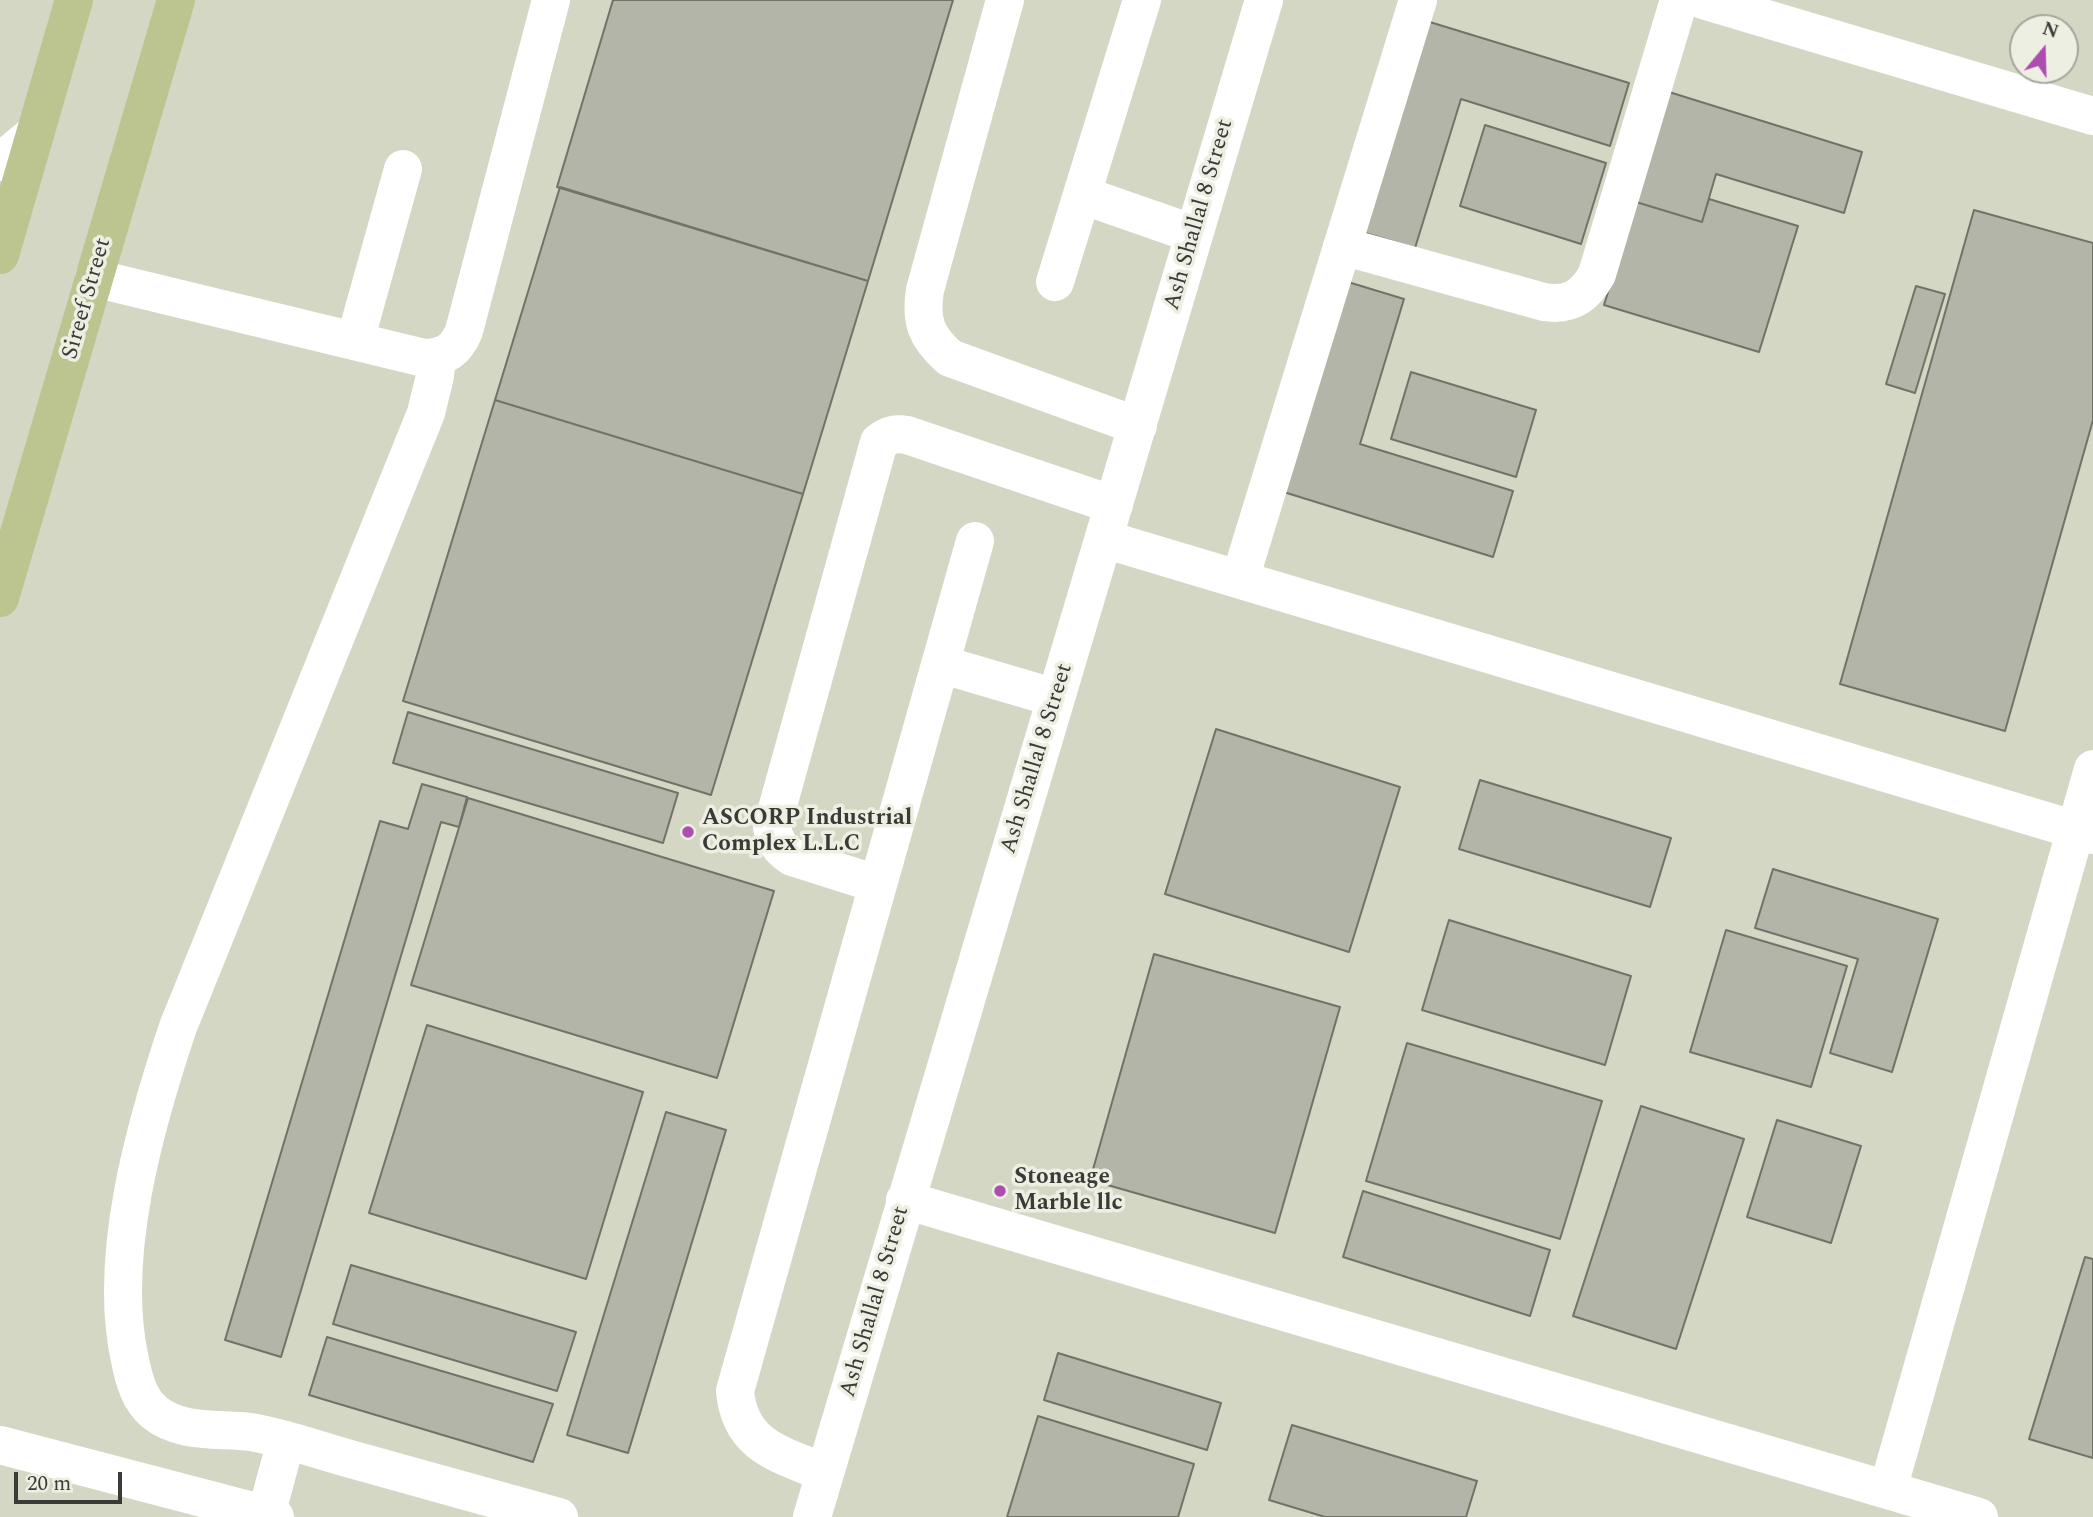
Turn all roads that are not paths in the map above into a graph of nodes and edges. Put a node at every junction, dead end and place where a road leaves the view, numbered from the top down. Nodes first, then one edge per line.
1 (74, 0) edge
2 (176, 0) edge
3 (551, 0) edge
4 (1005, 0) edge
5 (1142, 0) edge
6 (1264, 0) edge
7 (1418, 0) edge
8 (1679, 0) edge
9 (1703, 0) edge
10 (2093, 116) edge
11 (34, 134) junction
12 (0, 162) edge
13 (403, 169) dead end
14 (1082, 195) junction
15 (1194, 234) junction
16 (1342, 246) junction
17 (0, 255) edge
18 (94, 278) junction
19 (1055, 282) dead end
20 (355, 341) junction
21 (437, 358) junction
22 (1138, 426) junction
23 (1109, 522) junction
24 (975, 541) dead end
25 (1240, 579) junction
26 (0, 598) edge
27 (940, 664) junction
28 (1056, 698) junction
29 (2093, 769) edge
30 (2084, 832) edge
31 (877, 884) junction
32 (905, 1200) junction
33 (286, 1441) junction
34 (0, 1445) edge
35 (825, 1473) junction
36 (1888, 1489) junction
37 (544, 1515) edge
38 (270, 1516) edge
39 (812, 1517) edge
40 (1979, 1517) edge

1 - 11 main road
2 - 18 main road, Sireef Street
3 - 21 street
4 - 22 street
5 - 14 street
6 - 15 street, Ash Shallal 8 Street
7 - 16 street
8 - 16 street
9 - 10 street
11 - 12 street
11 - 17 main road
13 - 20 street
14 - 15 street
14 - 19 street
15 - 22 street, Ash Shallal 8 Street
16 - 25 street
18 - 20 street
18 - 26 main road, Sireef Street
20 - 21 street
21 - 33 street
22 - 23 street, Ash Shallal 8 Street
23 - 25 street
23 - 28 street, Ash Shallal 8 Street
23 - 31 street
24 - 27 street
25 - 30 street
27 - 28 street
27 - 31 street
28 - 32 street, Ash Shallal 8 Street
29 - 30 street
30 - 36 street
31 - 35 street
32 - 35 street, Ash Shallal 8 Street
32 - 36 street
33 - 37 street
33 - 38 street
34 - 38 street
35 - 39 street, Ash Shallal 8 Street
36 - 40 street

